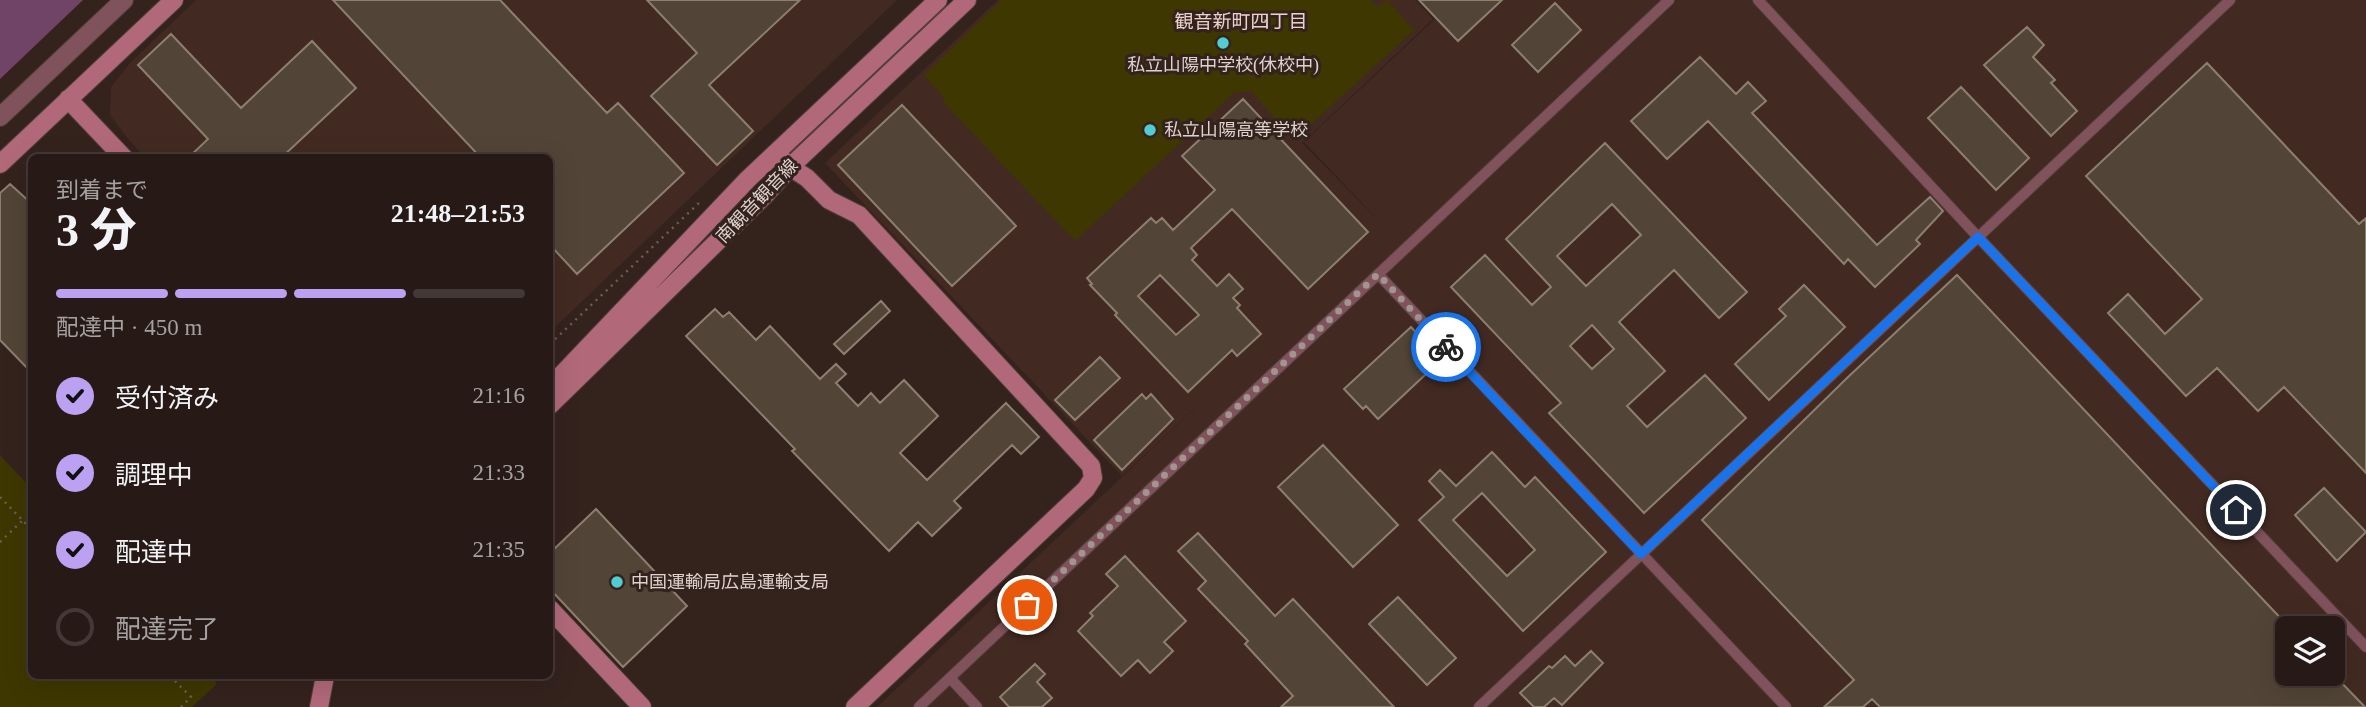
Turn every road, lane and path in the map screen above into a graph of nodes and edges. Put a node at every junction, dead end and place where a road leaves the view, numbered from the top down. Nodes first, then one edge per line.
1 (124, 0) edge
2 (174, 0) edge
3 (938, 0) edge
4 (967, 0) edge
5 (1668, 0) edge
6 (1758, 0) edge
7 (2230, 0) edge
8 (68, 99) junction
9 (0, 117) edge
10 (776, 153) junction
11 (120, 154) edge
12 (0, 164) edge
13 (790, 167) junction
14 (1978, 237) junction
15 (1378, 274) junction
16 (553, 384) edge
17 (553, 402) edge
18 (0, 497) edge
19 (22, 521) junction
20 (28, 526) edge
21 (0, 542) edge
22 (1641, 554) junction
23 (553, 612) edge
24 (2366, 647) edge
25 (950, 678) junction
26 (173, 679) edge
27 (324, 679) edge
28 (181, 707) edge
29 (319, 707) edge
30 (642, 707) edge
31 (855, 707) edge
32 (919, 707) edge
33 (977, 707) edge
34 (1479, 707) edge
35 (1786, 707) edge

1 - 9 street
2 - 8 street
3 - 10 street, 南観音観音線
4 - 13 street, 南観音観音線
5 - 15 lane
6 - 14 lane
7 - 14 lane
8 - 11 street
8 - 12 street
10 - 13 street
10 - 16 street, 南観音観音線
13 - 17 street, 南観音観音線
13 - 31 street
14 - 22 lane
14 - 24 lane
15 - 22 lane
15 - 25 lane
18 - 19 path
19 - 20 path
19 - 21 path
22 - 34 lane
22 - 35 lane
23 - 30 street
25 - 32 lane
25 - 33 lane
26 - 28 path
27 - 29 street

